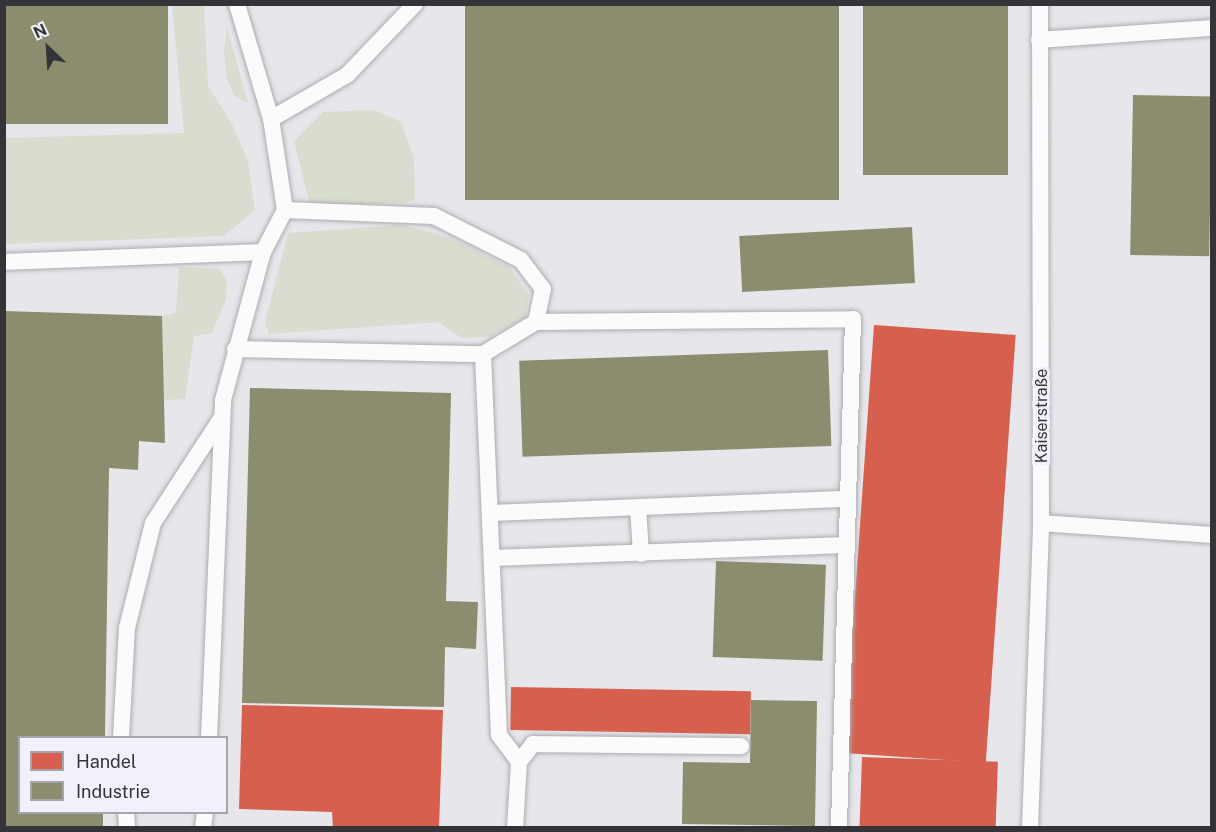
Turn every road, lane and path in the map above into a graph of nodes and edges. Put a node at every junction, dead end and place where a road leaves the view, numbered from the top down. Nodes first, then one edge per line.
1 (237, 4) edge
2 (415, 4) edge
3 (1040, 4) edge
4 (1212, 28) edge
5 (1039, 40) junction
6 (271, 119) junction
7 (285, 210) junction
8 (263, 252) junction
9 (4, 262) edge
10 (536, 322) junction
11 (235, 349) junction
12 (483, 354) junction
13 (222, 416) junction
14 (847, 499) junction
15 (638, 507) junction
16 (491, 513) junction
17 (1041, 523) junction
18 (1212, 536) edge
19 (846, 545) junction
20 (641, 554) junction
21 (493, 558) junction
22 (121, 736) edge
23 (208, 736) edge
24 (741, 746) dead end
25 (519, 762) junction
26 (515, 828) edge
27 (839, 828) edge
28 (1030, 828) edge

1 - 6 lane
2 - 6 lane
3 - 5 lane, Kaiserstraße
4 - 5 lane
5 - 17 lane, Kaiserstraße
6 - 7 lane
7 - 8 lane
7 - 10 lane
8 - 9 lane
8 - 11 lane
10 - 12 lane
10 - 14 lane
11 - 12 lane
11 - 13 lane
12 - 16 lane
13 - 22 lane
13 - 23 lane
14 - 15 lane
14 - 19 lane
15 - 16 lane
15 - 20 lane
16 - 21 lane
17 - 18 lane
17 - 28 lane, Kaiserstraße
19 - 20 lane
19 - 27 lane
20 - 21 lane
21 - 25 lane
24 - 25 lane
25 - 26 lane

